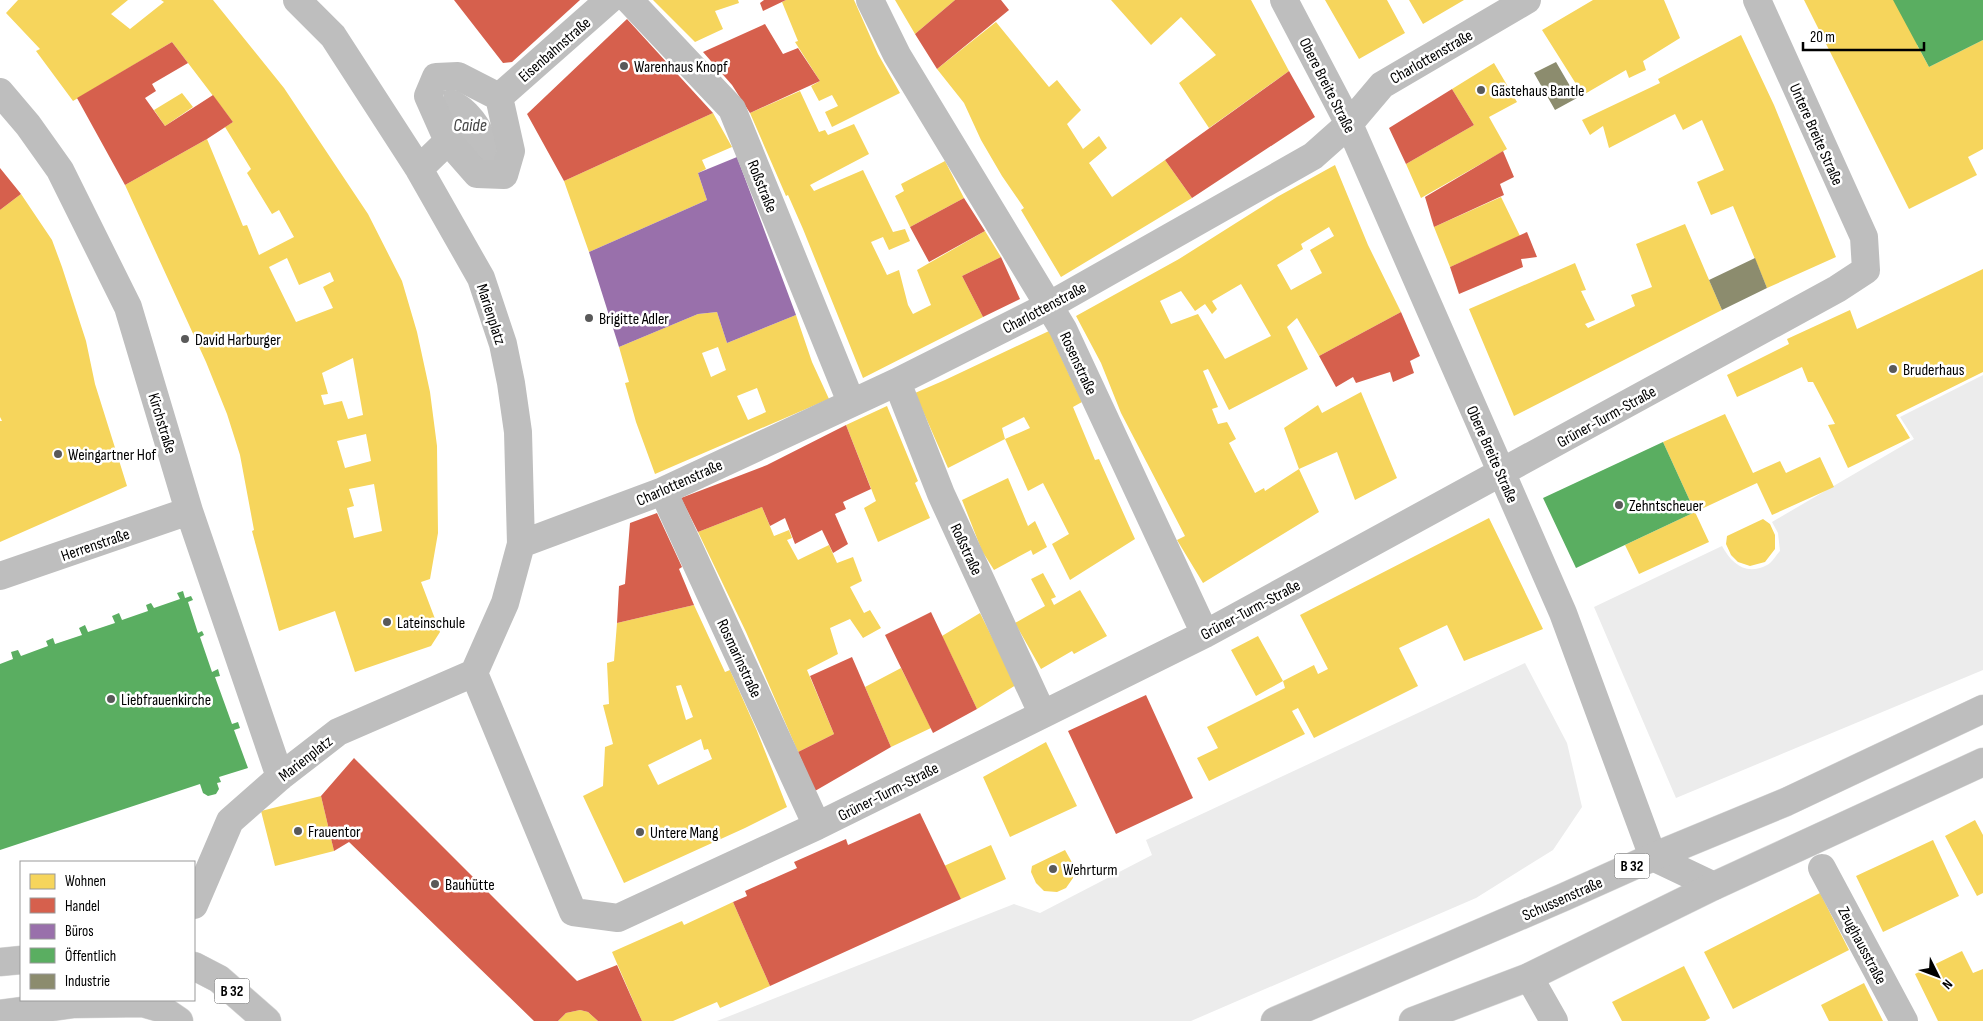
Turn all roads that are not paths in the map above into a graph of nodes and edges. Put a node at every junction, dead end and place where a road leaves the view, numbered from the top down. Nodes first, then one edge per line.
1 (298, 0) edge
2 (609, 0) edge
3 (629, 0) edge
4 (870, 0) edge
5 (1284, 0) edge
6 (1527, 0) edge
7 (1758, 0) edge
8 (0, 92) edge
9 (499, 97) junction
10 (1350, 124) junction
11 (448, 141) junction
12 (418, 169) junction
13 (1866, 270) joint
14 (1050, 305) junction
15 (897, 382) junction
16 (851, 402) junction
17 (1502, 473) junction
18 (663, 491) junction
19 (189, 511) junction
20 (521, 544) junction
21 (0, 576) edge
22 (1205, 634) junction
23 (474, 673) junction
24 (1983, 709) edge
25 (1042, 713) junction
26 (1983, 762) edge
27 (280, 777) junction
28 (817, 826) junction
29 (1652, 857) junction
30 (1822, 868) dead end
31 (1714, 886) junction
32 (195, 903) edge
33 (20, 960) edge
34 (0, 962) edge
35 (195, 967) edge
36 (1529, 977) junction
37 (167, 1010) edge
38 (1550, 1013) edge
39 (0, 1014) edge
40 (267, 1021) edge
41 (1275, 1021) edge
42 (1413, 1021) edge
43 (1904, 1021) edge

1 - 12 street, Marienplatz
2 - 9 street, Eisenbahnstraße
3 - 16 street, Roßstraße
4 - 14 street, Rosenstraße
5 - 10 street, Obere Breite Straße
6 - 10 street, Charlottenstraße
7 - 13 street, Untere Breite Straße
8 - 19 street, Kirchstraße
9 - 11 street
9 - 11 street
10 - 14 street, Charlottenstraße
10 - 17 street, Obere Breite Straße
11 - 12 street
12 - 20 street, Marienplatz
13 - 17 street, Grüner-Turm-Straße
14 - 15 street, Charlottenstraße
14 - 22 street, Rosenstraße
15 - 16 street, Charlottenstraße
15 - 25 street, Roßstraße
16 - 18 street, Charlottenstraße
17 - 22 street, Grüner-Turm-Straße
17 - 29 street, Obere Breite Straße
18 - 20 street, Charlottenstraße
18 - 28 street, Rosmarinstraße
19 - 21 street, Herrenstraße
19 - 27 street, Kirchstraße
20 - 23 street, Marienplatz
22 - 25 street, Grüner-Turm-Straße
23 - 27 street, Marienplatz
23 - 28 street, Grüner-Turm-Straße
24 - 29 street, Schussenstraße / B 32
25 - 28 street, Grüner-Turm-Straße
26 - 31 street
27 - 32 street, Marienplatz
29 - 31 street
29 - 41 street, Schussenstraße / B 32
30 - 43 street, Zeughausstraße
31 - 36 street
33 - 34 street
35 - 40 street, B 32
36 - 38 street
36 - 42 street
37 - 39 street

